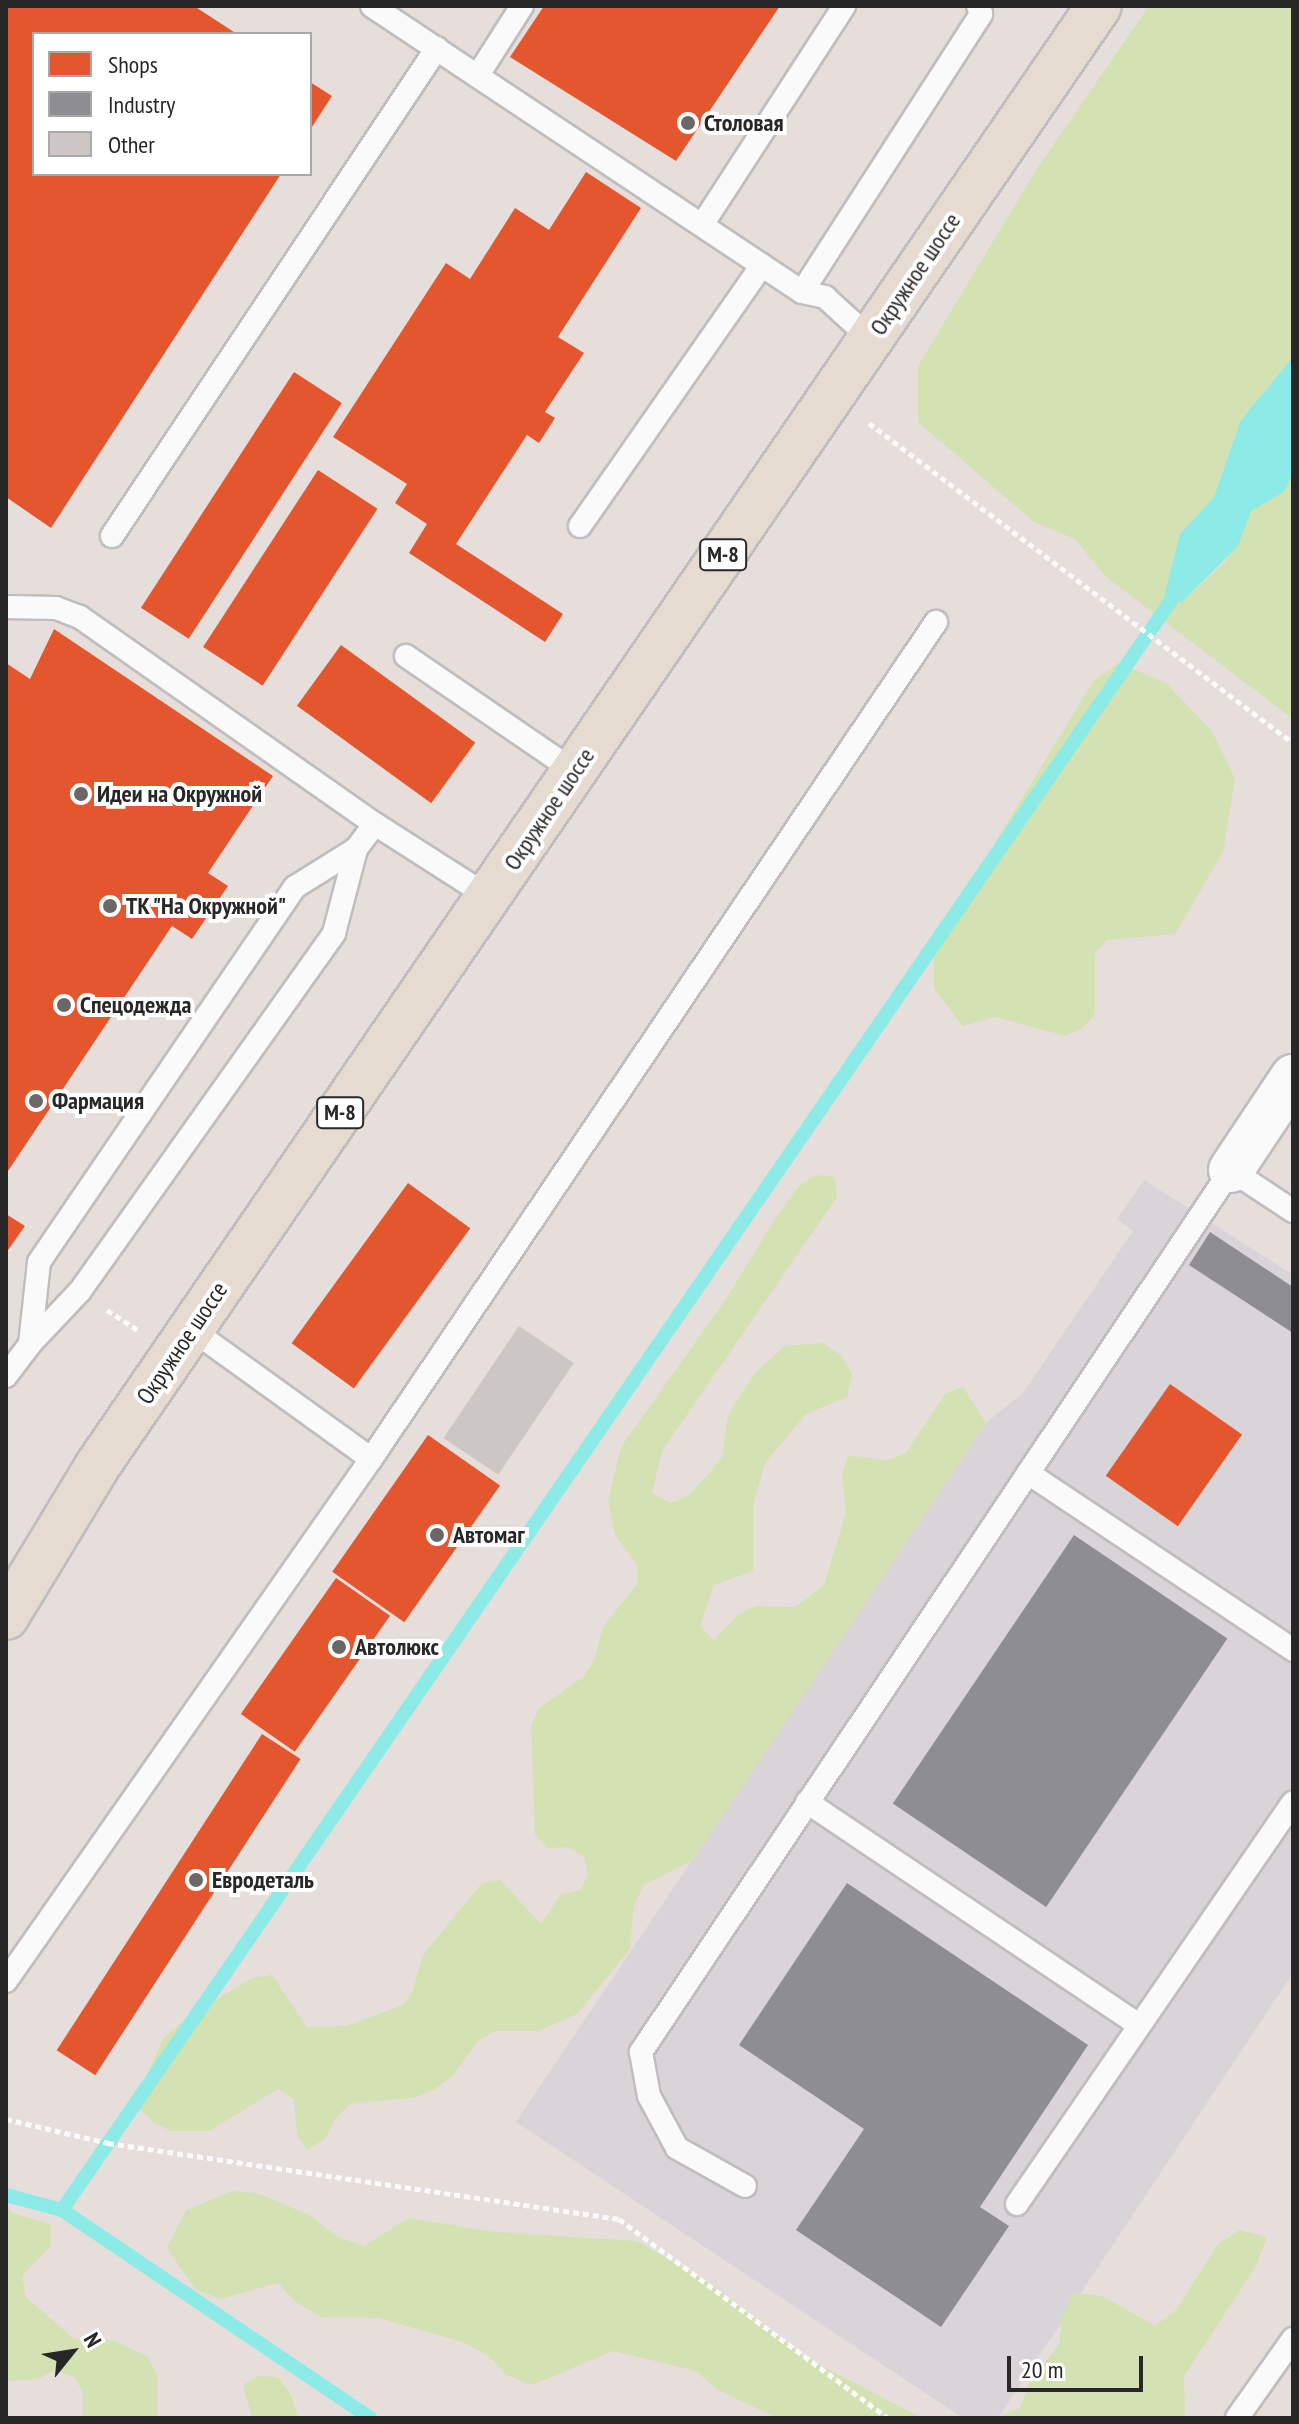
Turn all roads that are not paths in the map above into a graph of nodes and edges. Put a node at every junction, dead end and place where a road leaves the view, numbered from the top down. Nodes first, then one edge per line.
1 (372, 6) edge
2 (522, 6) edge
3 (844, 6) edge
4 (978, 6) edge
5 (1099, 6) edge
6 (437, 48) junction
7 (478, 75) junction
8 (702, 225) junction
9 (762, 265) junction
10 (802, 292) junction
11 (871, 339) junction
12 (580, 526) dead end
13 (112, 536) dead end
14 (6, 607) edge
15 (936, 622) dead end
16 (406, 656) dead end
17 (574, 771) junction
18 (375, 824) junction
19 (356, 849) junction
20 (489, 897) junction
21 (1293, 1077) edge
22 (1231, 1170) junction
23 (1293, 1211) edge
24 (191, 1329) junction
25 (30, 1344) junction
26 (6, 1376) edge
27 (371, 1459) junction
28 (1028, 1473) junction
29 (6, 1617) edge
30 (1293, 1650) edge
31 (807, 1802) junction
32 (1293, 1803) edge
33 (6, 1981) edge
34 (1137, 2024) junction
35 (745, 2186) dead end
36 (1017, 2204) dead end
37 (1293, 2339) edge
38 (1237, 2418) edge

1 - 6 lane
2 - 7 lane
3 - 8 lane
4 - 10 lane
5 - 11 main road, Окружное шоссе / М-8
6 - 7 lane
6 - 13 lane
7 - 8 lane
8 - 9 lane
9 - 10 lane
9 - 12 lane
10 - 11 lane
11 - 17 main road, Окружное шоссе / М-8
14 - 18 lane
15 - 27 lane
16 - 17 lane
17 - 20 main road, Окружное шоссе / М-8
18 - 19 lane
18 - 20 lane
19 - 25 lane
19 - 25 lane
20 - 24 main road, Окружное шоссе / М-8
21 - 22 street
22 - 23 lane
22 - 28 lane
24 - 27 lane
24 - 29 main road, Окружное шоссе / М-8
25 - 26 lane
27 - 33 lane
28 - 30 lane
28 - 31 lane
31 - 34 lane
31 - 35 lane
32 - 34 lane
34 - 36 lane
37 - 38 lane

